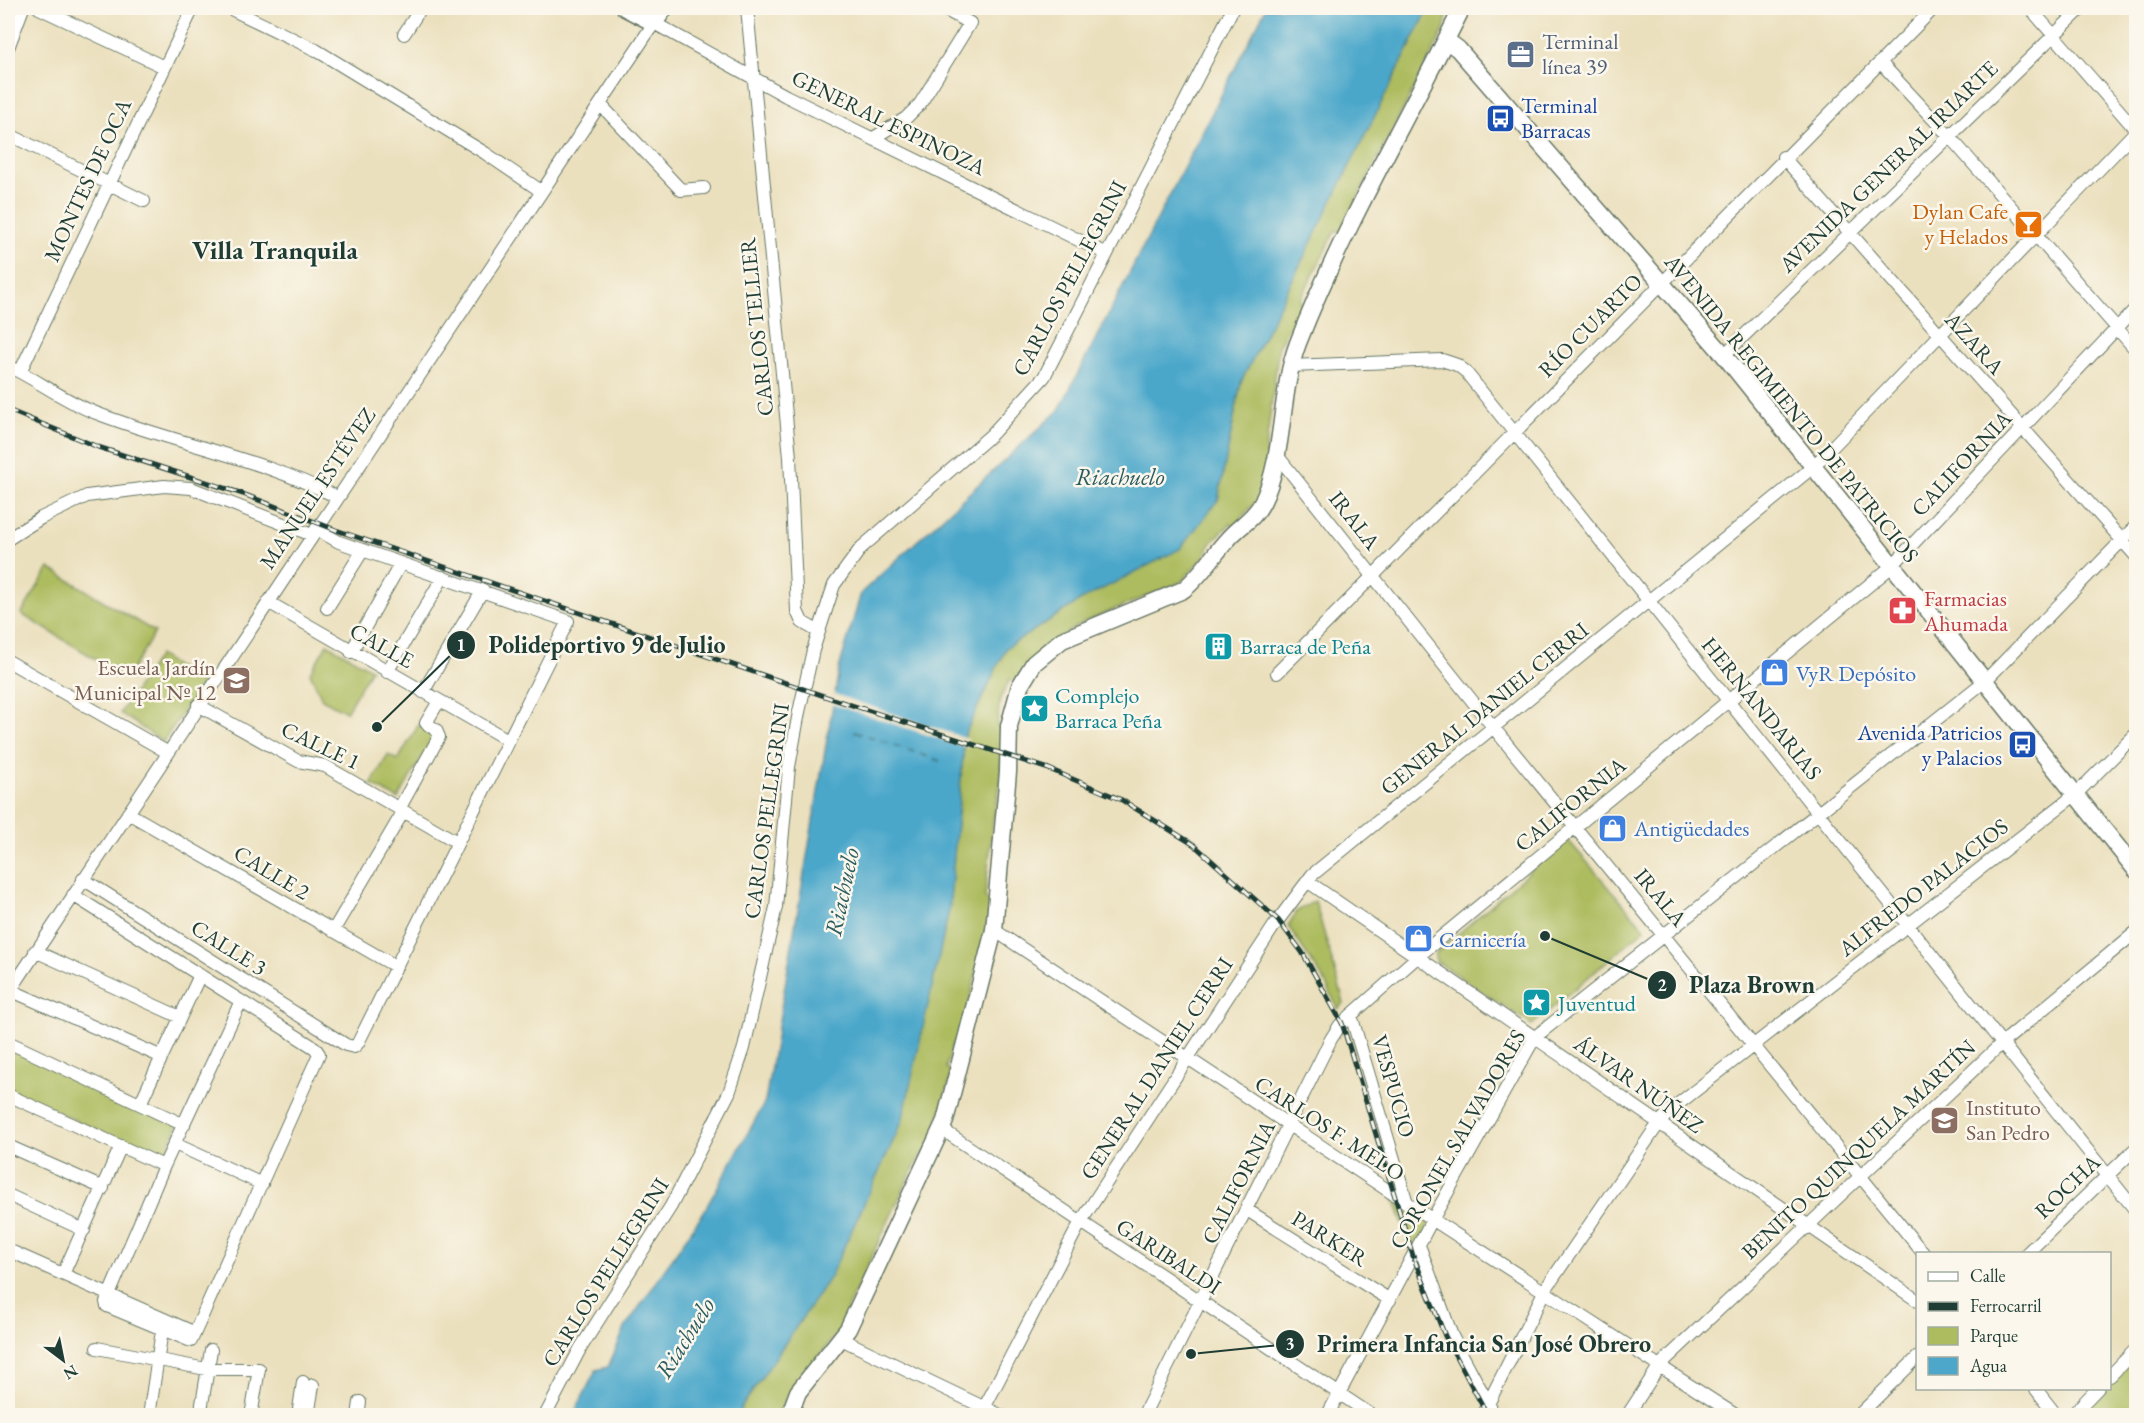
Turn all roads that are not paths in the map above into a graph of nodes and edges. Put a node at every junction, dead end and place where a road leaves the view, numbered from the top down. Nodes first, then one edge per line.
1 (23, 8) edge
2 (39, 8) edge
3 (193, 8) edge
4 (229, 8) edge
5 (422, 8) edge
6 (625, 8) edge
7 (665, 8) edge
8 (747, 8) edge
9 (942, 8) edge
10 (1233, 8) edge
11 (1462, 8) edge
12 (1934, 8) edge
13 (2030, 8) edge
14 (2082, 8) edge
15 (654, 23) junction
16 (404, 34) dead end
17 (2054, 35) junction
18 (1446, 40) junction
19 (8, 48) edge
20 (1880, 62) junction
21 (164, 67) junction
22 (753, 79) junction
23 (600, 104) junction
24 (2136, 130) edge
25 (8, 134) edge
26 (1949, 136) junction
27 (875, 137) junction
28 (1783, 157) junction
29 (109, 184) junction
30 (704, 188) dead end
31 (541, 191) junction
32 (144, 201) dead end
33 (1850, 232) junction
34 (2034, 235) junction
35 (1107, 254) junction
36 (1663, 282) junction
37 (2136, 308) edge
38 (2117, 328) junction
39 (1939, 334) junction
40 (2136, 350) edge
41 (1724, 355) junction
42 (8, 366) edge
43 (1290, 366) junction
44 (20, 372) junction
45 (2024, 428) junction
46 (1514, 432) junction
47 (1276, 454) junction
48 (1813, 467) junction
49 (337, 497) junction
50 (2136, 526) edge
51 (314, 532) junction
52 (10, 534) edge
53 (2122, 540) junction
54 (363, 550) junction
55 (2136, 556) edge
56 (401, 563) junction
57 (1892, 567) junction
58 (443, 577) junction
59 (1374, 578) junction
60 (483, 590) junction
61 (1650, 601) junction
62 (268, 602) junction
63 (327, 608) dead end
64 (819, 632) junction
65 (351, 652) junction
66 (8, 661) edge
67 (387, 672) junction
68 (1277, 673) dead end
69 (1985, 681) junction
70 (423, 692) junction
71 (1730, 700) junction
72 (439, 702) junction
73 (198, 705) junction
74 (1493, 727) junction
75 (2136, 734) edge
76 (508, 740) junction
77 (167, 752) junction
78 (2076, 794) junction
79 (401, 810) junction
80 (128, 813) junction
81 (1820, 814) junction
82 (1575, 827) junction
83 (457, 842) junction
84 (2136, 870) edge
85 (83, 879) junction
86 (1307, 881) junction
87 (73, 895) junction
88 (1909, 925) junction
89 (994, 930) junction
90 (333, 932) junction
91 (2136, 932) edge
92 (1665, 934) junction
93 (35, 951) junction
94 (1416, 958) junction
95 (395, 966) junction
96 (200, 975) junction
97 (9, 992) edge
98 (241, 1001) junction
99 (1351, 1015) junction
100 (180, 1017) junction
101 (1536, 1037) junction
102 (8, 1042) edge
103 (1755, 1044) junction
104 (2001, 1044) junction
105 (162, 1057) junction
106 (1186, 1058) junction
107 (8, 1095) edge
108 (140, 1104) junction
109 (1659, 1123) junction
110 (184, 1125) junction
111 (1289, 1126) junction
112 (943, 1130) junction
113 (175, 1144) junction
114 (8, 1146) edge
115 (121, 1146) junction
116 (2136, 1148) edge
117 (164, 1166) junction
118 (2108, 1175) junction
119 (1860, 1176) junction
120 (262, 1184) junction
121 (103, 1188) junction
122 (8, 1195) edge
123 (1407, 1203) junction
124 (1247, 1210) junction
125 (2136, 1211) edge
126 (1432, 1220) junction
127 (1080, 1223) junction
128 (1807, 1226) junction
129 (84, 1230) junction
130 (1419, 1245) junction
131 (8, 1250) edge
132 (1922, 1252) edge
133 (2028, 1252) edge
134 (63, 1274) junction
135 (1545, 1290) junction
136 (109, 1294) junction
137 (1389, 1300) junction
138 (1916, 1300) edge
139 (1200, 1302) junction
140 (165, 1325) junction
141 (842, 1339) junction
142 (97, 1348) dead end
143 (2136, 1349) edge
144 (211, 1350) dead end
145 (159, 1358) junction
146 (1916, 1358) edge
147 (1660, 1365) junction
148 (206, 1369) junction
149 (2111, 1374) edge
150 (2036, 1390) edge
151 (2097, 1390) edge
152 (1339, 1394) junction
153 (360, 1402) dead end
154 (1485, 1410) edge
155 (982, 1411) edge
156 (149, 1416) edge
157 (200, 1416) edge
158 (251, 1416) edge
159 (298, 1416) edge
160 (308, 1416) edge
161 (358, 1416) edge
162 (545, 1416) edge
163 (789, 1416) edge
164 (1002, 1416) edge
165 (1143, 1416) edge
166 (1327, 1416) edge
167 (1373, 1416) edge
168 (1495, 1416) edge
169 (1627, 1416) edge
170 (1737, 1416) edge
171 (1858, 1416) edge
172 (2057, 1416) edge
173 (2071, 1416) edge

1 - 19 street
2 - 21 street
3 - 21 street, MONTES DE OCA
4 - 31 street
5 - 16 street
6 - 15 main road
7 - 15 main road, MANUEL ESTÉVEZ
8 - 22 street, CARLOS TELLIER
9 - 27 street
10 - 35 street, CARLOS PELLEGRINI
11 - 18 main road
12 - 20 street, RÍO CUARTO
13 - 17 street
14 - 17 street, AVENIDA GENERAL IRIARTE
15 - 22 street, GENERAL ESPINOZA
15 - 23 street, MANUEL ESTÉVEZ
17 - 24 street
17 - 26 street, AVENIDA GENERAL IRIARTE
18 - 36 main road, AVENIDA REGIMIENTO DE PATRICIOS
18 - 43 main road
20 - 26 street
20 - 28 street, RÍO CUARTO
21 - 29 street, MONTES DE OCA
22 - 27 street, GENERAL ESPINOZA
22 - 64 street, CARLOS TELLIER
23 - 30 street
23 - 31 street, MANUEL ESTÉVEZ
24 - 34 street, GENERAL DANIEL CERRI
25 - 29 street
26 - 33 street, AVENIDA GENERAL IRIARTE
26 - 34 street
27 - 35 street, GENERAL ESPINOZA
28 - 33 street, AZARA
28 - 36 street, RÍO CUARTO
29 - 32 street
29 - 44 street, MONTES DE OCA
31 - 49 street, MANUEL ESTÉVEZ
33 - 39 street, AZARA
33 - 41 street, AVENIDA GENERAL IRIARTE
34 - 38 street
34 - 39 street, GENERAL DANIEL CERRI
35 - 64 street, CARLOS PELLEGRINI
36 - 41 main road, AVENIDA REGIMIENTO DE PATRICIOS
36 - 46 street, RÍO CUARTO
37 - 38 street, CALIFORNIA
38 - 40 street
38 - 45 street, CALIFORNIA
39 - 45 street, AZARA
39 - 48 street, GENERAL DANIEL CERRI
41 - 48 main road, AVENIDA REGIMIENTO DE PATRICIOS
42 - 44 street
43 - 46 street, HERNANDARIAS
43 - 47 main road
44 - 49 street
45 - 53 street, AZARA
45 - 57 street, CALIFORNIA
46 - 59 street, RÍO CUARTO
46 - 61 street, HERNANDARIAS
47 - 59 street, IRALA
47 - 89 main road
48 - 57 main road, AVENIDA REGIMIENTO DE PATRICIOS
48 - 61 street, GENERAL DANIEL CERRI
49 - 51 street, MANUEL ESTÉVEZ
50 - 53 street, CORONEL SALVADORES
51 - 52 street
51 - 54 street
51 - 62 street, MANUEL ESTÉVEZ
53 - 55 street, AZARA
53 - 69 street, CORONEL SALVADORES
54 - 56 street
54 - 63 street
56 - 58 street
56 - 65 street
57 - 69 main road, AVENIDA REGIMIENTO DE PATRICIOS
57 - 71 street, CALIFORNIA
58 - 60 street
58 - 67 street
59 - 68 street, RÍO CUARTO
59 - 74 street, IRALA
60 - 70 street
60 - 76 street
61 - 71 street, HERNANDARIAS
61 - 74 street, GENERAL DANIEL CERRI
62 - 65 street, CALLE
62 - 73 street, MANUEL ESTÉVEZ
64 - 162 street, CARLOS PELLEGRINI
65 - 67 street, CALLE
66 - 77 street
67 - 70 street, CALLE
69 - 78 main road, AVENIDA REGIMIENTO DE PATRICIOS
69 - 81 street, CORONEL SALVADORES
70 - 72 street, CALLE
71 - 81 street, HERNANDARIAS
71 - 82 street, CALIFORNIA
72 - 76 street, CALLE
72 - 79 street
73 - 77 street, MANUEL ESTÉVEZ
73 - 79 street, CALLE 1
74 - 82 street, IRALA
74 - 86 street, GENERAL DANIEL CERRI
75 - 78 street, ALFREDO PALACIOS
76 - 83 street
77 - 80 street, MANUEL ESTÉVEZ
78 - 84 main road, AVENIDA REGIMIENTO DE PATRICIOS
78 - 88 street, ALFREDO PALACIOS
79 - 83 street, CALLE 1
79 - 90 street
80 - 85 street, MANUEL ESTÉVEZ
80 - 90 street, CALLE 2
81 - 88 street, HERNANDARIAS
81 - 92 street, CORONEL SALVADORES
82 - 92 street, IRALA
82 - 94 street, CALIFORNIA
83 - 95 street
85 - 87 street, MANUEL ESTÉVEZ
85 - 95 street, CALLE 3
86 - 94 street, ÁLVAR NÚÑEZ
86 - 106 street, GENERAL DANIEL CERRI
87 - 93 street, MANUEL ESTÉVEZ
87 - 96 street
88 - 103 street, ALFREDO PALACIOS
88 - 104 street, HERNANDARIAS
89 - 106 street, CARLOS F. MELO
89 - 112 main road
90 - 95 street, CALLE 2
91 - 104 street, BENITO QUINQUELA MARTÍN
92 - 101 street, CORONEL SALVADORES
92 - 103 street, IRALA
93 - 97 street, MANUEL ESTÉVEZ
93 - 100 street
94 - 99 street, CALIFORNIA
94 - 101 street, ÁLVAR NÚÑEZ
96 - 98 street
96 - 100 street
97 - 105 street
98 - 110 street
98 - 120 street
99 - 111 street, CALIFORNIA
99 - 123 street, VESPUCIO
100 - 105 street
101 - 109 street, ÁLVAR NÚÑEZ
101 - 126 street, CORONEL SALVADORES
102 - 108 street
103 - 109 street, ALFREDO PALACIOS
103 - 119 street, IRALA
104 - 118 street, HERNANDARIAS
104 - 119 street, BENITO QUINQUELA MARTÍN
105 - 108 street
106 - 111 street, CARLOS F. MELO
106 - 127 street, GENERAL DANIEL CERRI
107 - 115 street
108 - 110 street
109 - 128 street, ÁLVAR NÚÑEZ
109 - 135 street, ALFREDO PALACIOS
110 - 113 street
111 - 123 street, CARLOS F. MELO
111 - 124 street, CALIFORNIA
112 - 127 street, GARIBALDI
112 - 141 main road
113 - 117 street
113 - 120 street
114 - 121 street
115 - 117 street
115 - 121 street
116 - 118 street, ROCHA
117 - 136 street
118 - 125 street, HERNANDARIAS
118 - 133 street, ROCHA
119 - 128 street, BENITO QUINQUELA MARTÍN
119 - 132 street, IRALA
120 - 140 street
121 - 129 street
122 - 129 street
123 - 126 street, CARLOS F. MELO
124 - 137 street, PARKER
124 - 139 street, CALIFORNIA
126 - 130 street, CORONEL SALVADORES
126 - 135 street, CARLOS F. MELO
127 - 139 street, GARIBALDI
127 - 155 street, GENERAL DANIEL CERRI
128 - 138 street, ÁLVAR NÚÑEZ
128 - 147 street, BENITO QUINQUELA MARTÍN
129 - 134 street
130 - 137 street, CORONEL SALVADORES
130 - 154 street
131 - 134 street
134 - 136 street
135 - 147 street, CARLOS F. MELO
135 - 154 street, ALFREDO PALACIOS
136 - 140 street
137 - 152 street, CORONEL SALVADORES
139 - 152 street, GARIBALDI
139 - 165 street, CALIFORNIA
140 - 145 street
141 - 155 street
141 - 163 main road
142 - 145 street
143 - 149 street
144 - 148 street
145 - 148 street
145 - 156 street
146 - 171 street
147 - 169 street, BENITO QUINQUELA MARTÍN
147 - 170 street, CARLOS F. MELO
148 - 157 street
148 - 158 street
150 - 172 street
151 - 173 street
152 - 166 street, CORONEL SALVADORES
152 - 167 street, GARIBALDI
153 - 161 street
154 - 168 street
155 - 164 street
159 - 160 street

